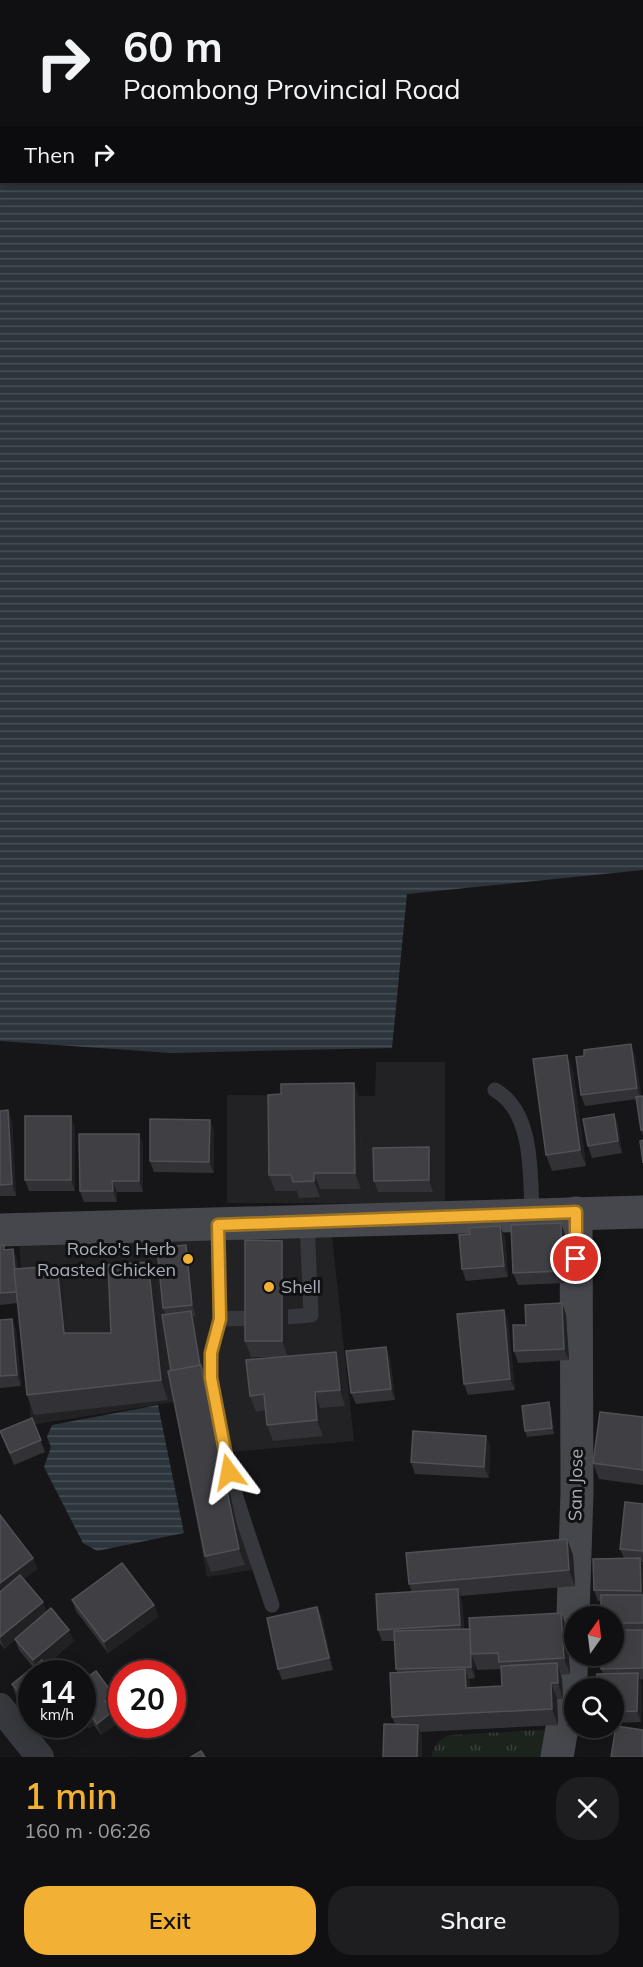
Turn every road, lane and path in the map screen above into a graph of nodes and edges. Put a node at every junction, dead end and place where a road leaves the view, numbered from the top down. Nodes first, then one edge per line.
1 (495, 1090) dead end
2 (576, 1212) junction
3 (643, 1212) edge
4 (532, 1213) junction
5 (307, 1222) junction
6 (218, 1225) junction
7 (0, 1230) edge
8 (287, 1317) dead end
9 (251, 1318) edge
10 (220, 1319) junction
11 (272, 1605) dead end
12 (0, 1707) edge
13 (40, 1757) edge
14 (557, 1757) edge

1 - 4 lane
2 - 3 main road
2 - 4 main road
2 - 14 main road, San Jose
4 - 5 main road
5 - 6 main road
5 - 8 lane
6 - 7 main road
6 - 10 lane
9 - 10 lane
10 - 11 lane
12 - 13 street

